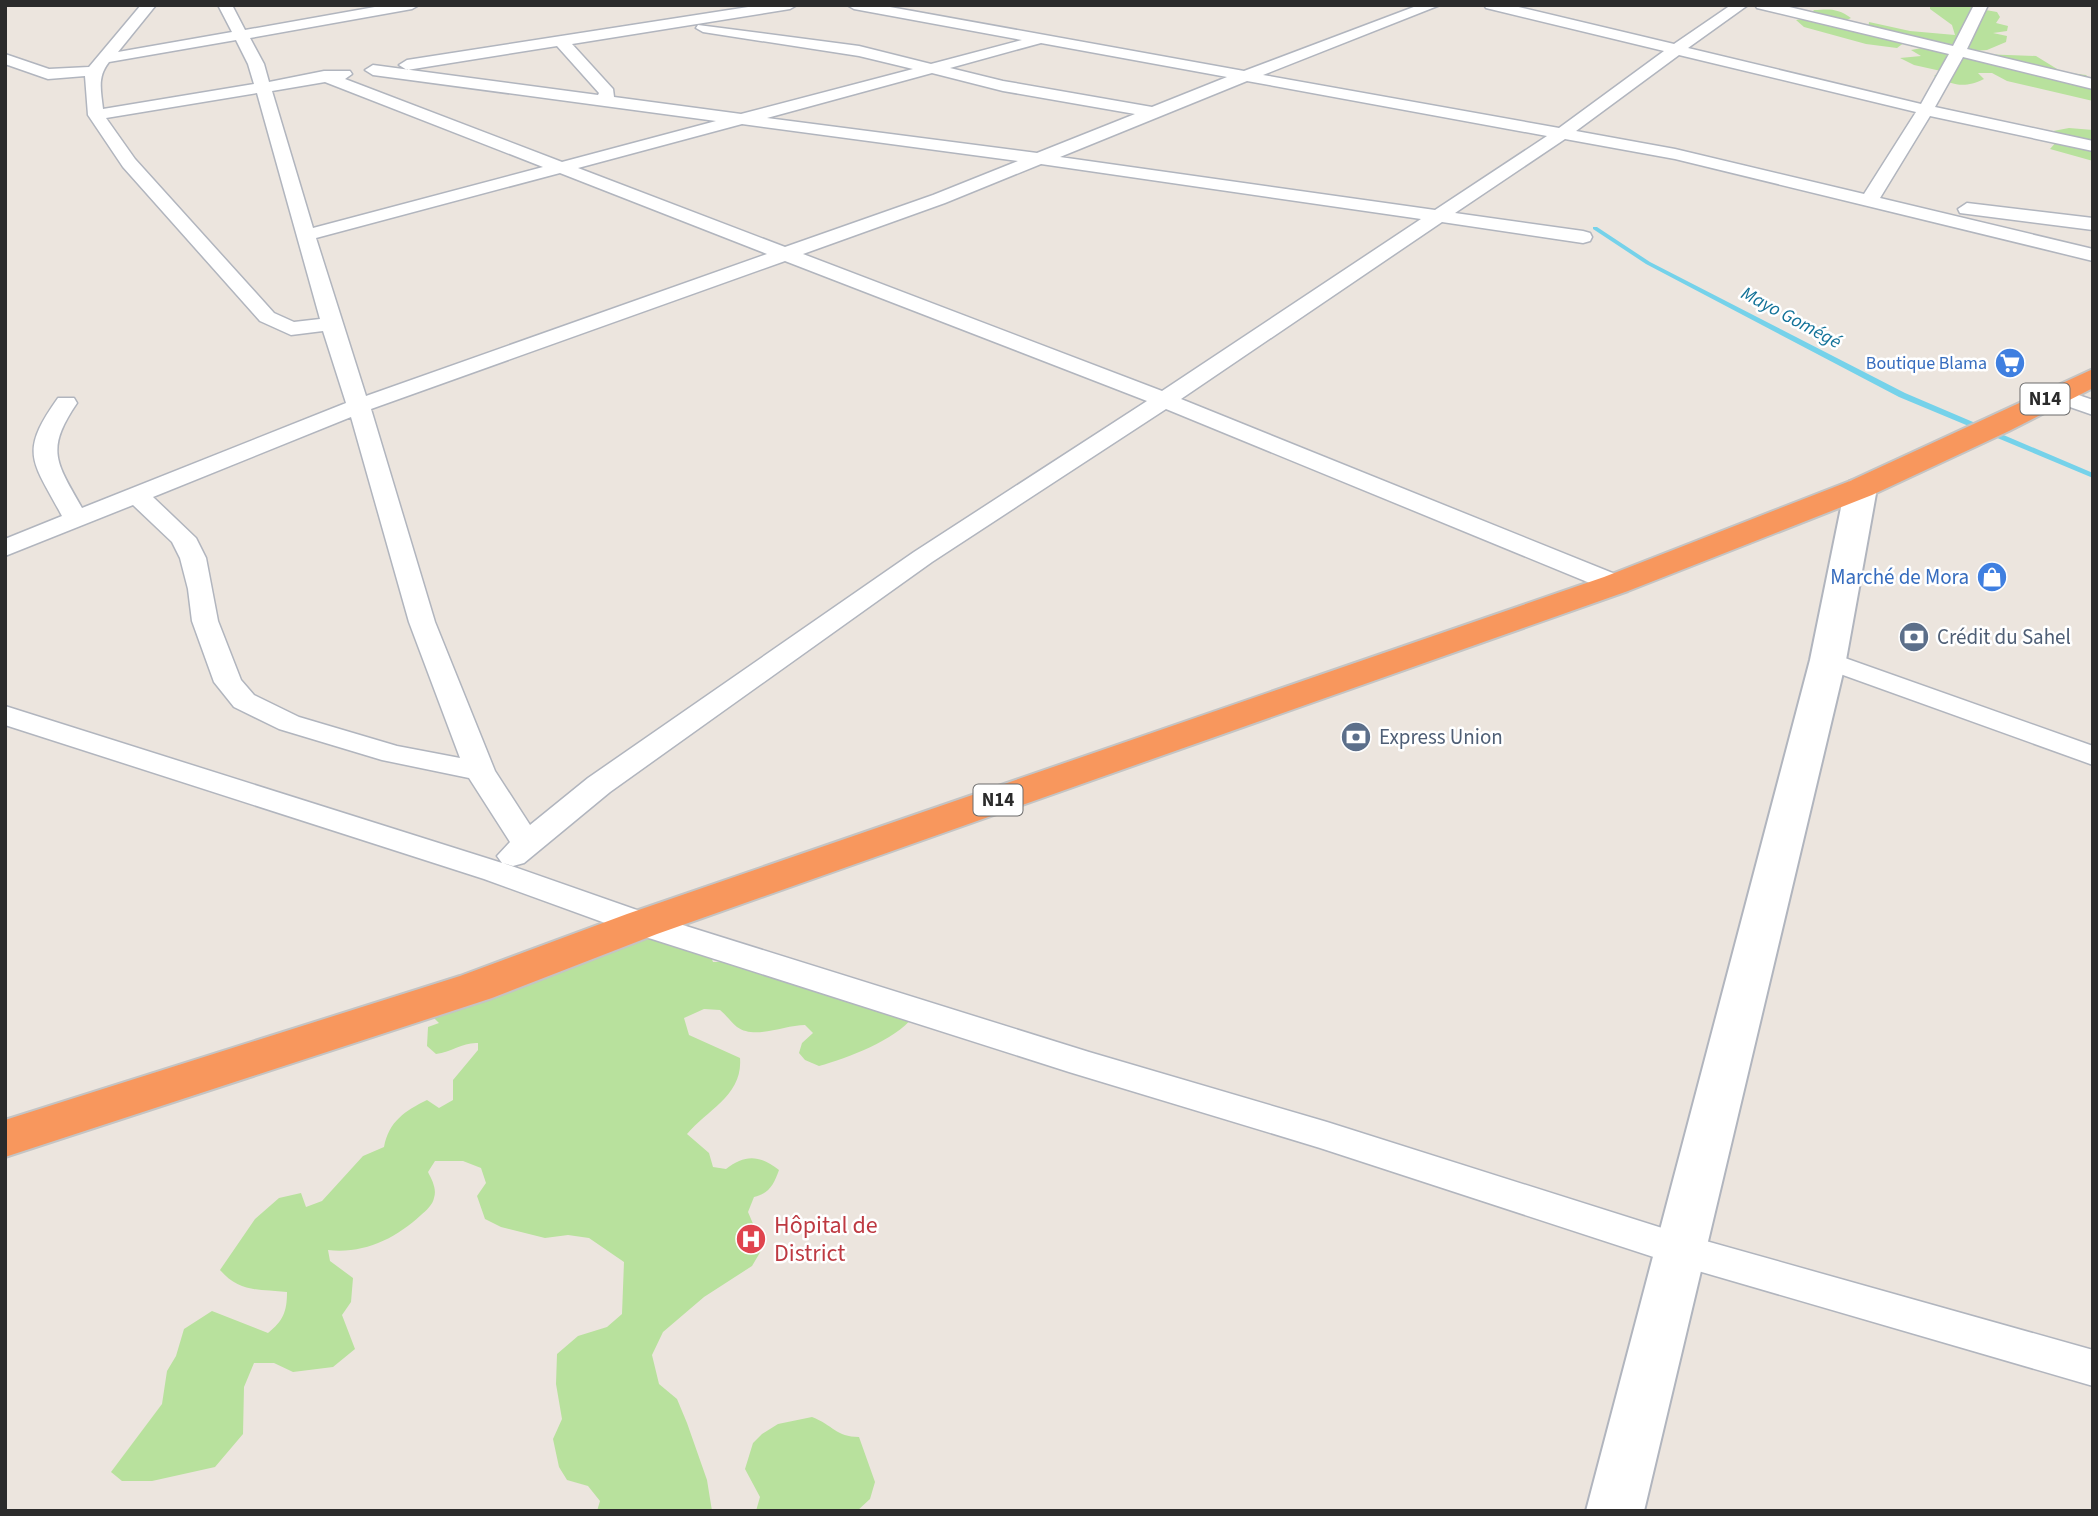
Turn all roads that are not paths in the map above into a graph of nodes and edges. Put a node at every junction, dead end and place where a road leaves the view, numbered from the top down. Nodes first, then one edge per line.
1 (149, 5) edge
2 (225, 5) edge
3 (412, 5) edge
4 (790, 5) edge
5 (854, 5) edge
6 (1433, 5) edge
7 (1491, 5) edge
8 (1741, 5) edge
9 (1762, 5) edge
10 (1981, 5) edge
11 (670, 23) junction
12 (240, 36) junction
13 (1042, 39) junction
14 (560, 40) junction
15 (1676, 51) junction
16 (1960, 51) junction
17 (5, 59) edge
18 (98, 64) junction
19 (373, 70) junction
20 (929, 70) junction
21 (324, 76) junction
22 (1245, 76) junction
23 (2093, 84) edge
24 (261, 86) junction
25 (605, 100) junction
26 (1927, 110) junction
27 (1157, 113) junction
28 (96, 115) junction
29 (740, 120) junction
30 (1564, 132) junction
31 (2093, 146) edge
32 (1040, 159) junction
33 (559, 168) junction
34 (1870, 199) junction
35 (1922, 212) junction
36 (1434, 217) junction
37 (2093, 224) edge
38 (306, 235) junction
39 (1583, 237) dead end
40 (787, 255) junction
41 (2093, 255) edge
42 (332, 323) junction
43 (2093, 377) edge
44 (2055, 394) junction
45 (1164, 400) junction
46 (66, 403) dead end
47 (359, 406) junction
48 (2093, 408) edge
49 (1861, 488) junction
50 (138, 497) junction
51 (76, 520) junction
52 (5, 548) edge
53 (1616, 584) junction
54 (1828, 660) junction
55 (5, 715) edge
56 (2093, 757) edge
57 (480, 771) junction
58 (527, 844) junction
59 (495, 873) junction
60 (642, 924) junction
61 (5, 1139) edge
62 (1681, 1250) junction
63 (2093, 1368) edge
64 (1615, 1511) edge

1 - 18 street
2 - 12 street
3 - 12 street
4 - 11 street
5 - 13 street
6 - 22 street
7 - 15 street
8 - 15 street
9 - 16 street
10 - 16 street
11 - 14 street
11 - 20 street
12 - 18 street
12 - 24 street
13 - 20 street
13 - 22 street
14 - 19 street
14 - 25 street
15 - 26 street
15 - 30 street
16 - 23 street
16 - 26 street
17 - 18 street
18 - 28 street
19 - 21 street
19 - 25 street
20 - 27 street
20 - 29 street
21 - 24 street
21 - 33 street
22 - 27 street
22 - 30 street
24 - 28 street
24 - 38 street
25 - 29 street
26 - 31 street
26 - 34 street
27 - 32 street
28 - 42 street
29 - 32 street
29 - 33 street
30 - 34 street
30 - 36 street
32 - 36 street
32 - 40 street
33 - 38 street
33 - 40 street
34 - 35 street
35 - 37 street
35 - 41 street
36 - 39 street
36 - 45 street
38 - 42 street
40 - 45 street
40 - 47 street
42 - 47 street
43 - 44 highway, N14
44 - 48 street
44 - 49 highway, N14
45 - 53 street
45 - 58 street
46 - 51 street
47 - 50 street
47 - 57 street
49 - 53 highway, N14
49 - 54 street
50 - 51 street
50 - 57 street
51 - 52 street
53 - 60 highway, N14
54 - 56 street
54 - 62 street
55 - 59 street
57 - 58 street
58 - 59 street
59 - 60 street
60 - 61 highway, N14
60 - 62 street
62 - 63 street
62 - 64 street

